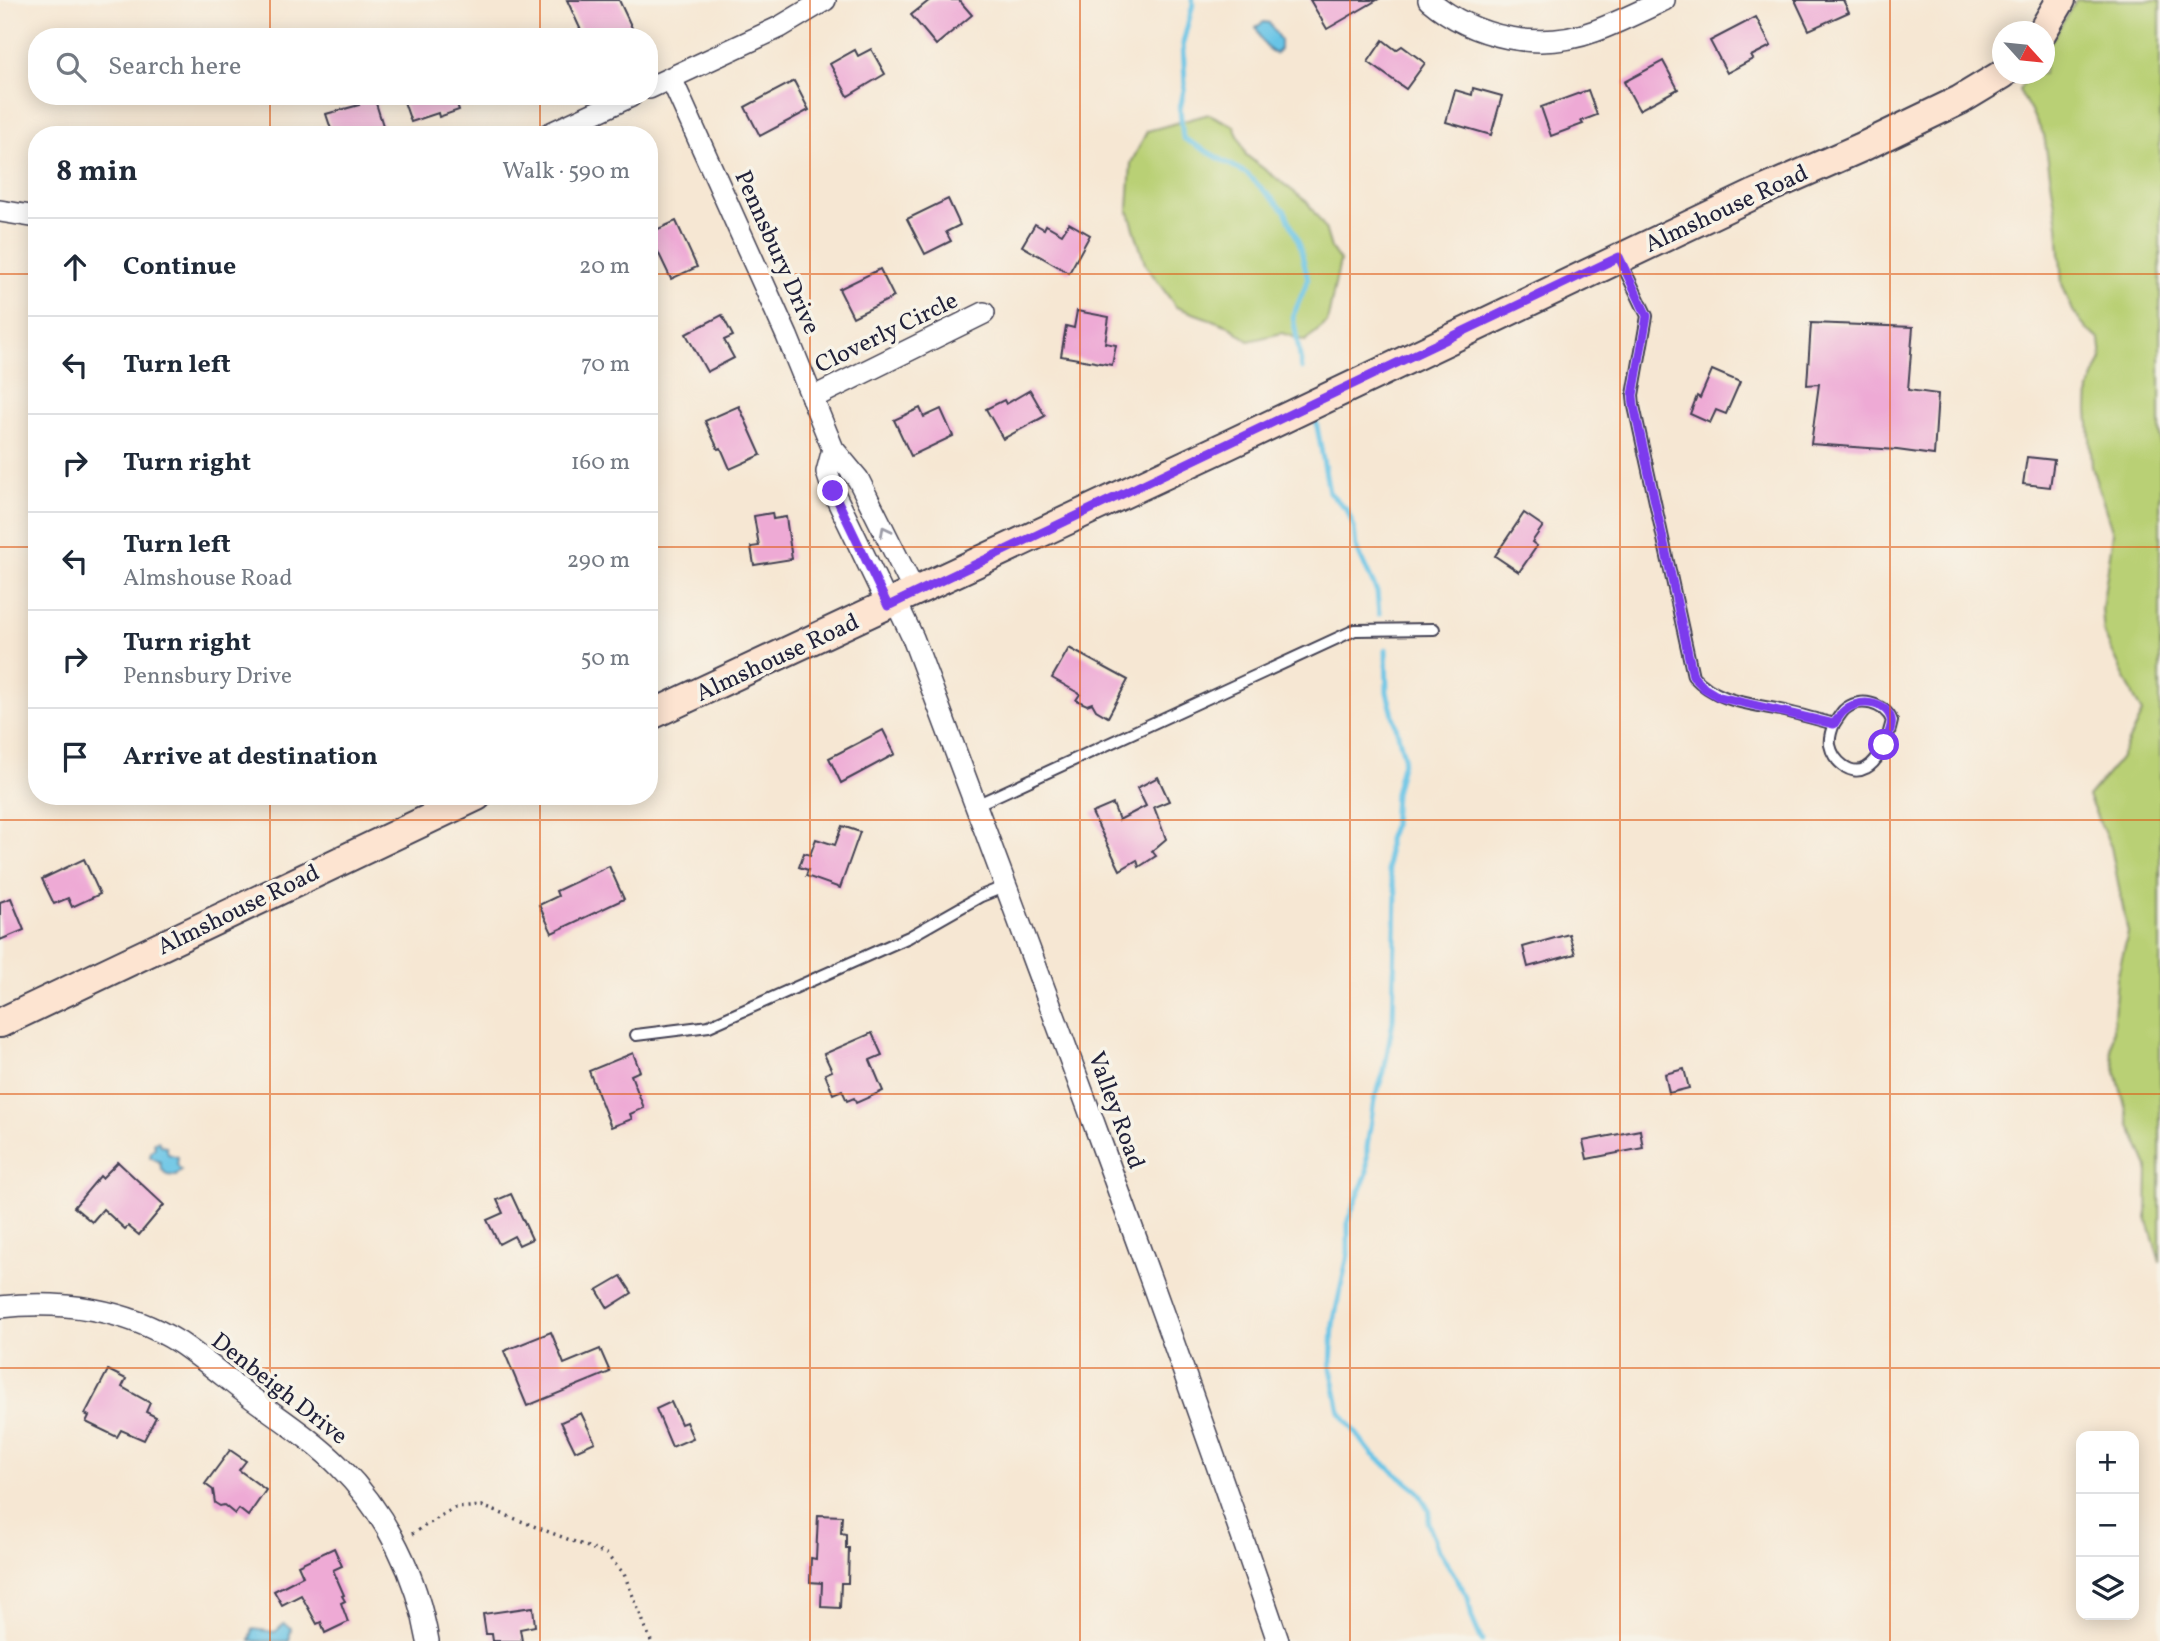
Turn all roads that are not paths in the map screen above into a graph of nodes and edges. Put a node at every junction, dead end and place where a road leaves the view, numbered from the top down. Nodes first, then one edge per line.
1 (825, 0) edge
2 (1429, 0) edge
3 (1664, 0) edge
4 (2061, 0) edge
5 (2049, 21) edge
6 (671, 78) junction
7 (1992, 81) edge
8 (658, 84) edge
9 (612, 105) edge
10 (567, 126) edge
11 (0, 211) edge
12 (28, 216) edge
13 (1619, 257) junction
14 (984, 313) dead end
15 (812, 398) junction
16 (833, 449) junction
17 (900, 600) junction
18 (1434, 629) dead end
19 (658, 712) edge
20 (1834, 724) junction
21 (458, 805) edge
22 (976, 806) junction
23 (1006, 886) junction
24 (0, 1023) edge
25 (636, 1035) dead end
26 (0, 1307) edge
27 (428, 1641) edge
28 (1278, 1641) edge

1 - 6 street
2 - 3 street
4 - 5 main road
6 - 8 street
6 - 15 street, Pennsbury Drive
7 - 13 main road, Almshouse Road
9 - 10 street
11 - 12 street
13 - 17 main road, Almshouse Road
13 - 20 lane
14 - 15 street, Cloverly Circle
15 - 16 street, Pennsbury Drive
17 -> 16 street, Pennsbury Drive
16 - 17 street, Pennsbury Drive
17 - 19 main road, Almshouse Road
17 - 22 street, Valley Road
18 - 22 lane
20 - 20 lane
21 - 24 main road, Almshouse Road
22 - 23 street, Valley Road
23 - 25 lane
23 - 28 street, Valley Road
26 - 27 street, Denbeigh Drive

